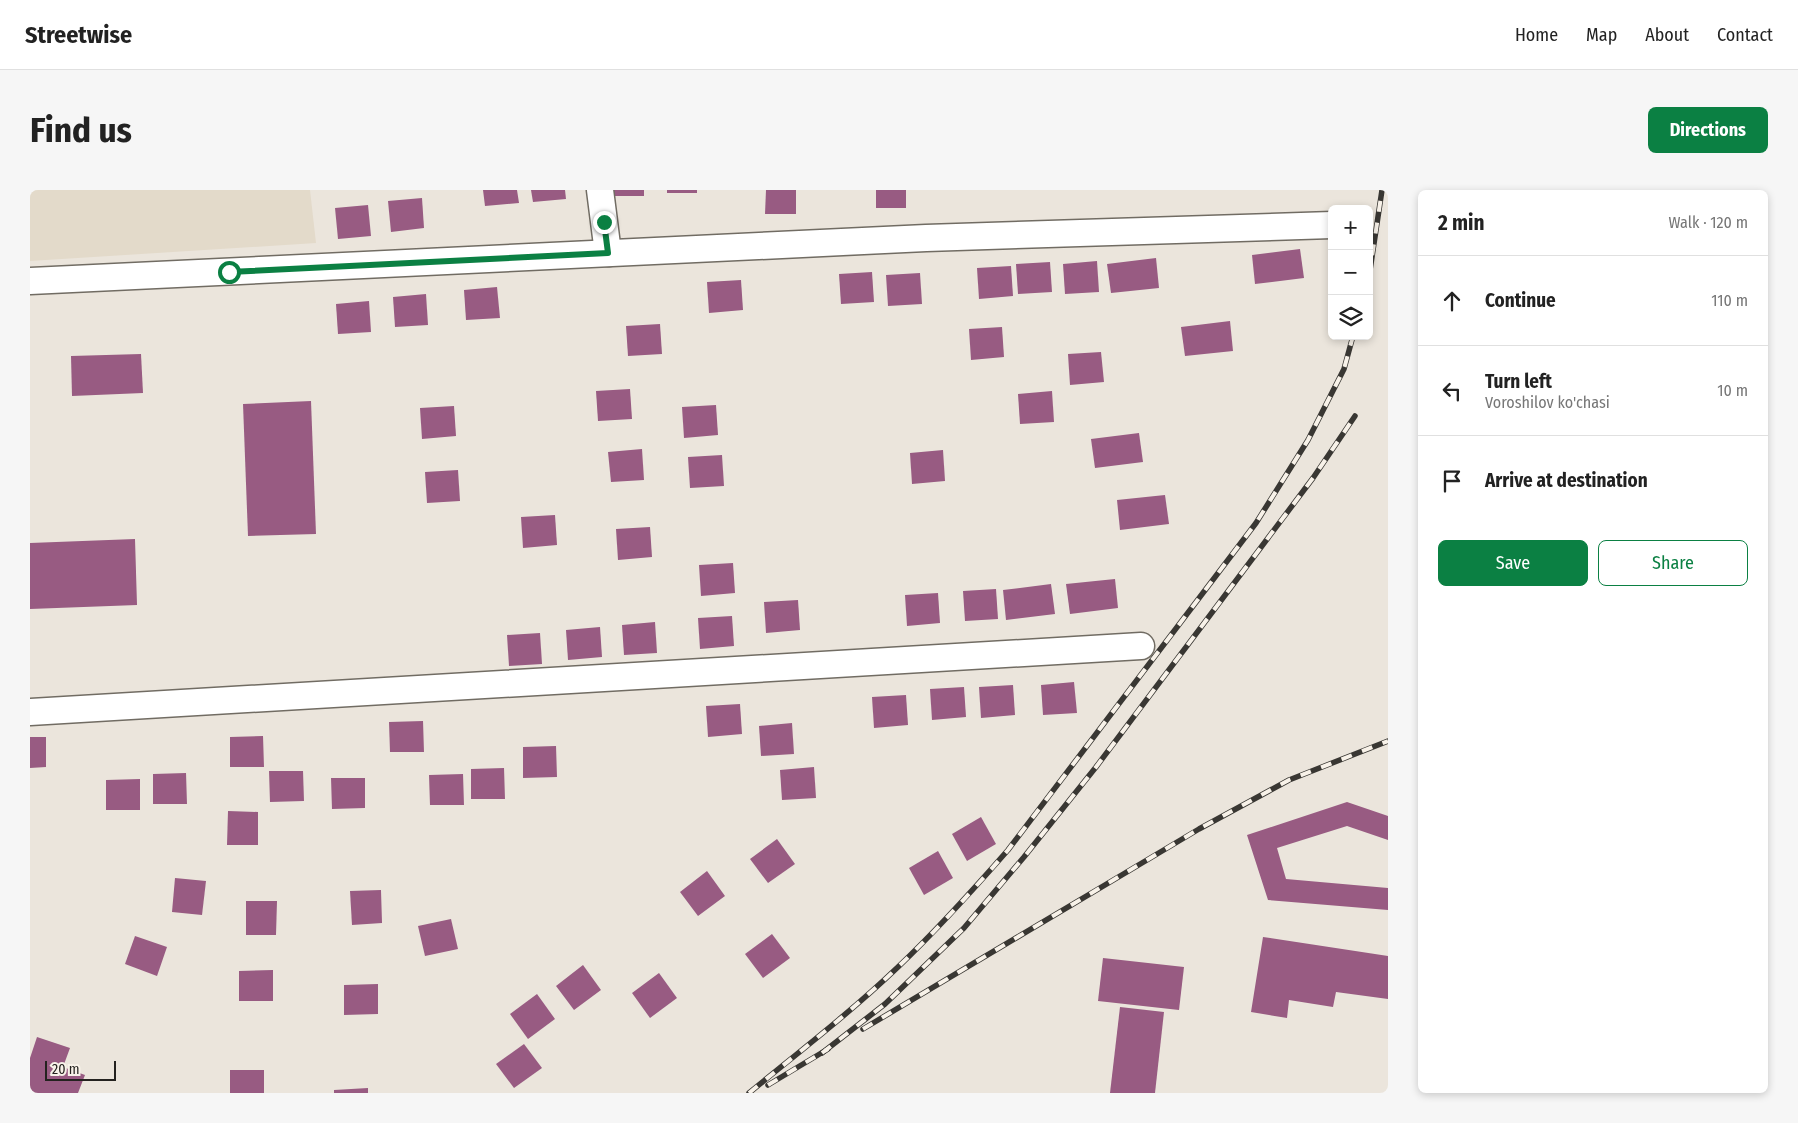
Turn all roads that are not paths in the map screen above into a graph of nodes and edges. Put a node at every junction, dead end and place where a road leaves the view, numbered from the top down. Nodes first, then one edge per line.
1 (600, 190) edge
2 (1328, 225) edge
3 (608, 253) junction
4 (30, 281) edge
5 (1141, 646) dead end
6 (30, 712) edge

1 - 3 street
2 - 3 street
3 - 4 street
5 - 6 street

